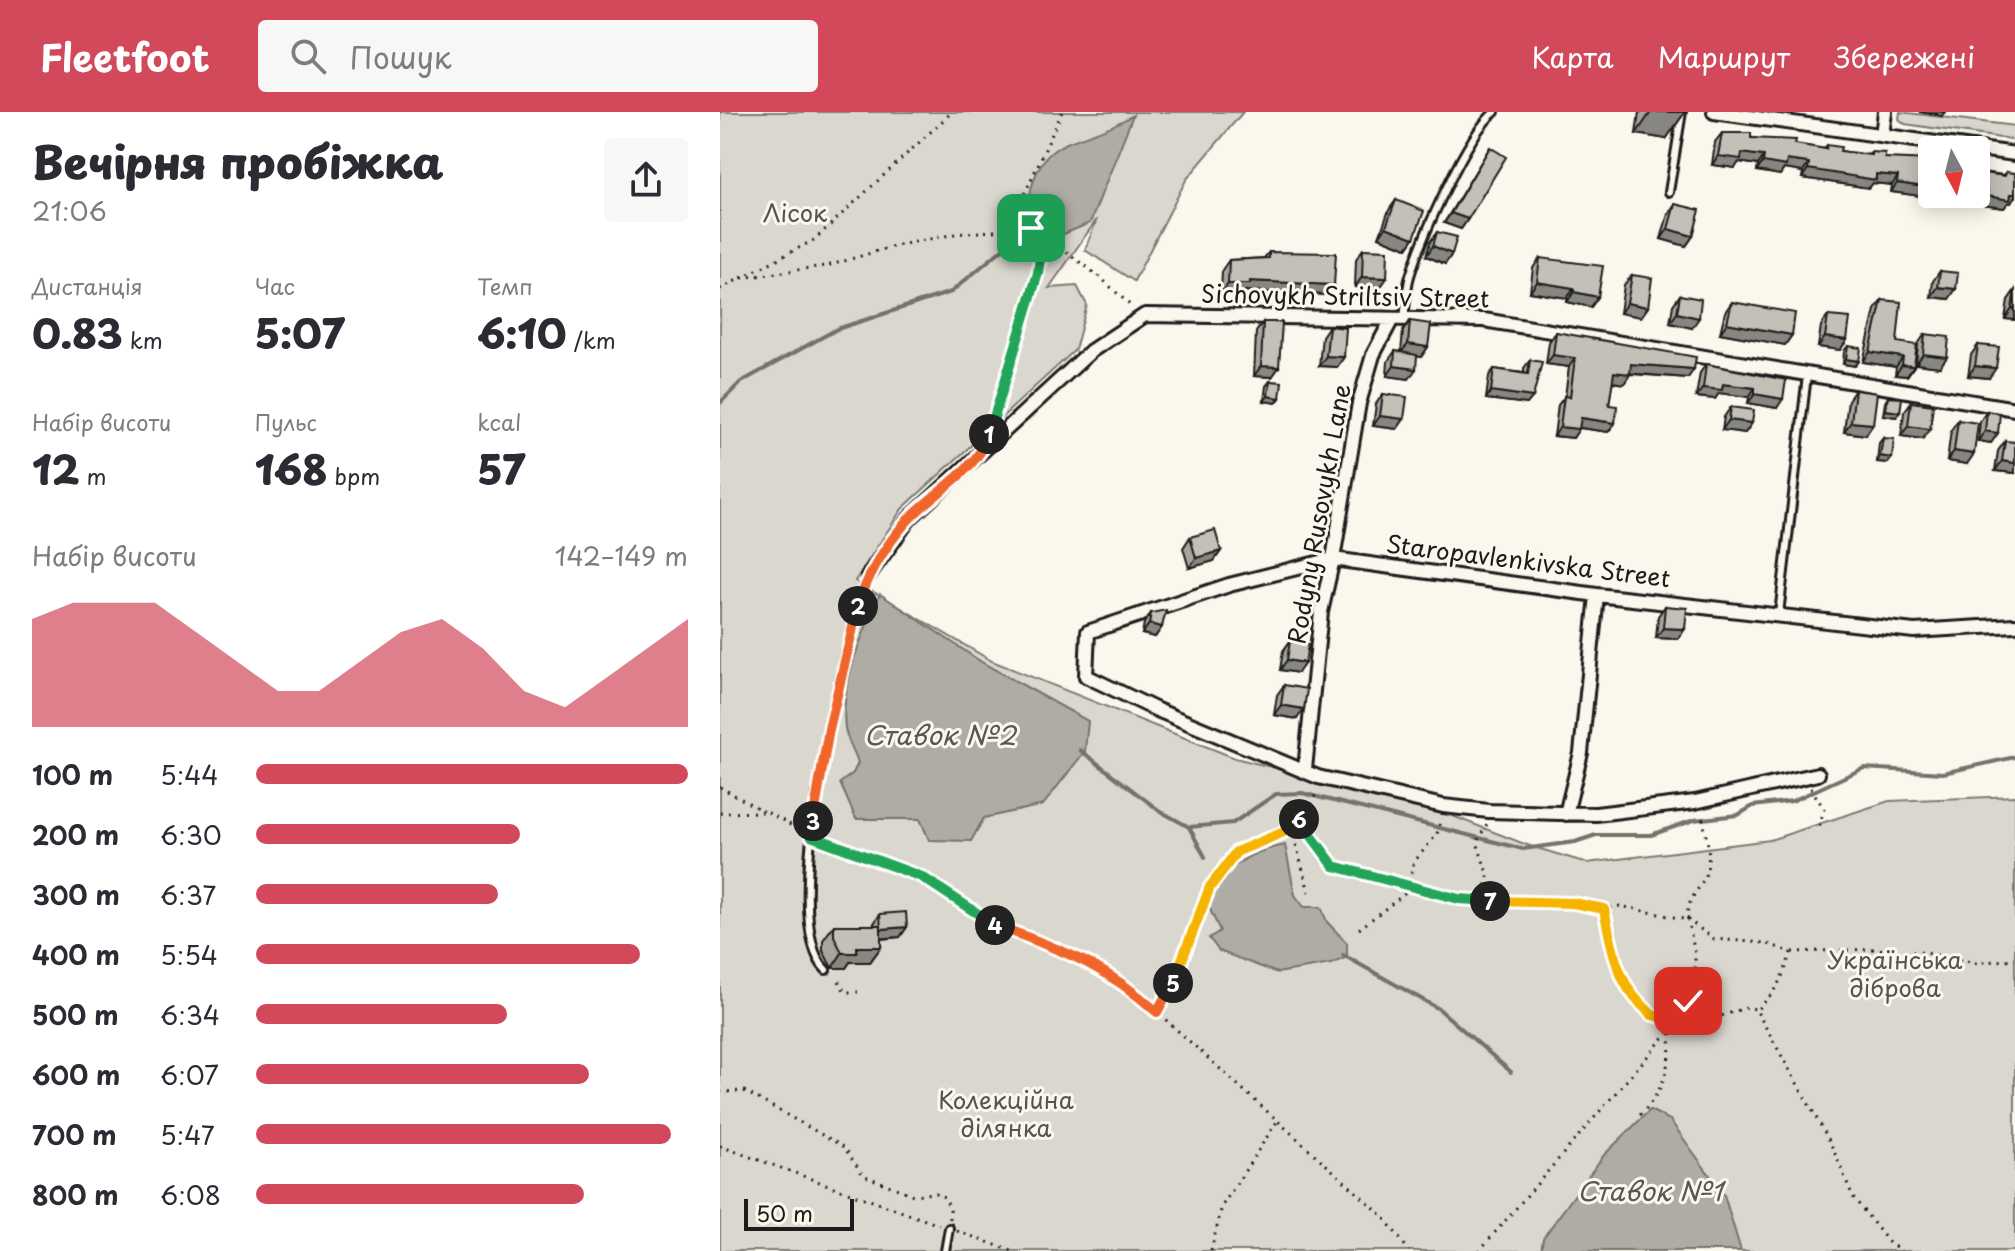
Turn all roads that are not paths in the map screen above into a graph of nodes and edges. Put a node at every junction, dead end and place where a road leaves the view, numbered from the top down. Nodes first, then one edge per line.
1 (1495, 112) edge
2 (1682, 112) edge
3 (1714, 112) edge
4 (1885, 112) edge
5 (1882, 135) junction
6 (2015, 154) edge
7 (1669, 192) dead end
8 (1398, 319) junction
9 (1807, 375) junction
10 (2015, 409) edge
11 (1333, 559) junction
12 (868, 576) joint
13 (1597, 595) junction
14 (1779, 614) junction
15 (2015, 625) edge
16 (1305, 769) junction
17 (1818, 774) dead end
18 (1566, 814) junction
19 (826, 970) dead end
20 (949, 1228) road end
21 (945, 1251) edge

1 - 8 lane
2 - 7 lane
3 - 5 street
4 - 5 street
5 - 6 street
8 - 9 street, Sichovykh Striltsiv Street
8 - 11 street, Rodyny Rusovykh Lane
8 - 12 street, Sichovykh Striltsiv Street
9 - 10 street, Sichovykh Striltsiv Street
9 - 14 lane
11 - 13 street, Staropavlenkivska Street
11 - 16 street, Rodyny Rusovykh Lane
11 - 16 street, Staropavlenkivska Street
12 - 19 lane
13 - 14 street, Staropavlenkivska Street
13 - 18 street
14 - 15 street, Staropavlenkivska Street
16 - 18 street
17 - 18 street
20 - 21 lane

